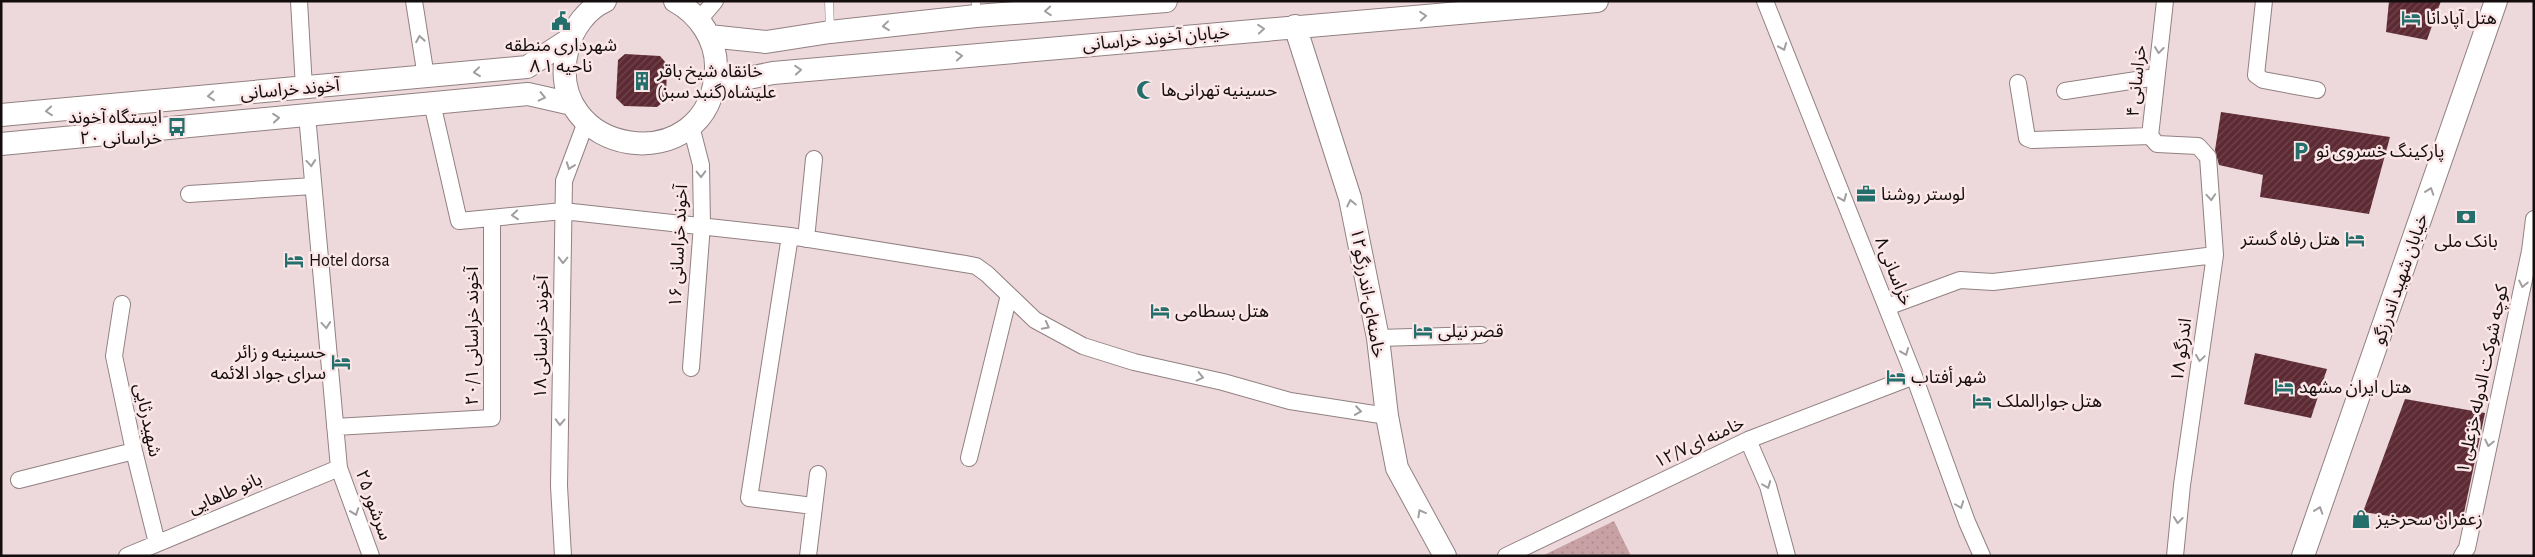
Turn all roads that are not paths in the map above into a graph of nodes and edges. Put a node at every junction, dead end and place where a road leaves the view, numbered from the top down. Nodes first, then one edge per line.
1 (298, 1) edge
2 (414, 1) edge
3 (605, 1) edge
4 (675, 1) edge
5 (715, 1) edge
6 (829, 1) edge
7 (1166, 1) edge
8 (1597, 1) edge
9 (1765, 1) edge
10 (2165, 1) edge
11 (2264, 1) edge
12 (2496, 1) edge
13 (1091, 5) edge
14 (976, 9) edge
15 (1295, 26) junction
16 (704, 28) junction
17 (830, 32) junction
18 (570, 39) junction
19 (426, 77) junction
20 (2156, 77) junction
21 (2018, 83) dead end
22 (715, 85) junction
23 (304, 88) junction
24 (2318, 90) dead end
25 (2065, 91) dead end
26 (432, 103) junction
27 (572, 104) junction
28 (1, 115) edge
29 (307, 115) junction
30 (586, 122) junction
31 (691, 126) junction
32 (2150, 136) junction
33 (1, 144) edge
34 (2203, 150) joint
35 (814, 159) dead end
36 (313, 186) junction
37 (189, 194) dead end
38 (563, 211) junction
39 (492, 218) junction
40 (2534, 219) edge
41 (702, 226) junction
42 (798, 238) junction
43 (2215, 255) junction
44 (1009, 295) junction
45 (122, 304) dead end
46 (1887, 307) junction
47 (1481, 335) dead end
48 (1378, 338) junction
49 (691, 368) dead end
50 (1914, 376) junction
51 (1387, 416) junction
52 (335, 427) junction
53 (1748, 440) junction
54 (134, 451) junction
55 (969, 458) dead end
56 (339, 468) junction
57 (818, 474) dead end
58 (19, 480) dead end
59 (813, 506) junction
60 (157, 543) junction
61 (2470, 553) edge
62 (127, 556) edge
63 (370, 556) edge
64 (563, 556) edge
65 (808, 556) edge
66 (1445, 556) edge
67 (1506, 556) edge
68 (1787, 556) edge
69 (1982, 556) edge
70 (2175, 556) edge
71 (2303, 556) edge

1 - 23 street
19 -> 2 street
3 - 18 main road
4 - 16 main road
5 - 16 street
6 - 17 lane
7 - 13 main road, خیابان آخوند خراسانی
15 -> 8 main road, خیابان آخوند خراسانی
9 -> 46 street, خراسانی ۸
10 -> 20 street, خراسانی ۴
11 - 24 street
71 -> 12 main road, خیابان شهید اندرزگو
13 -> 14 main road, خیابان آخوند خراسانی
14 -> 17 main road, خیابان آخوند خراسانی
22 -> 15 main road, خیابان آخوند خراسانی
48 -> 15 main road, خامنه‌ای-اندرزگو۱۲
16 - 17 main road, خیابان آخوند خراسانی
16 - 22 main road
18 -> 19 main road, آخوند خراسانی
18 - 27 main road
19 - 23 main road, آخوند خراسانی
20 - 25 street
20 - 32 street, خراسانی ۴
21 - 32 street
22 - 31 main road
23 -> 28 main road, آخوند خراسانی
26 -> 27 main road, آخوند خراسانی
26 - 29 main road, آخوند خراسانی
26 - 39 street
27 - 30 main road
33 -> 29 main road, آخوند خراسانی
29 -> 36 street
30 - 31 main road
30 -> 38 street, آخوند خراسانی ۱۸
31 -> 41 street, آخوند خراسانی ۱۶
32 - 34 street, خراسانی ۴
34 -> 43 street, اندزگو ۱۸
35 - 42 street
36 - 37 street
36 -> 52 street
38 -> 39 street
38 - 41 street
38 -> 64 street, آخوند خراسانی ۱۸
39 - 52 street, آخوند خراسانی ۲۰/۱
40 -> 61 street, کوچه شوکت الدوله خزعلی ۱
41 - 42 street
41 - 49 street, آخوند خراسانی ۱۶
42 - 44 street
42 - 59 street
43 - 46 street
43 -> 70 street, اندزگو ۱۸
44 -> 51 street
44 - 55 street
45 - 54 street, شهیدرثایی
46 -> 50 street, خراسانی ۸
47 - 48 street
48 - 51 main road, خامنه‌ای-اندرزگو۱۲
50 - 53 street, خامنه ای۱۲/۷
50 -> 69 street, خراسانی ۸
66 -> 51 main road, خامنه‌ای-اندرزگو۱۲
52 - 56 street
53 - 67 street, خامنه ای۱۲/۷
53 -> 68 street
54 - 58 street
54 - 60 street, شهیدرثایی
56 - 60 street, بانو طاهایی
56 -> 63 street, سرشور ۲۵
57 - 59 street
59 - 65 street
60 - 62 street, بانو طاهایی

